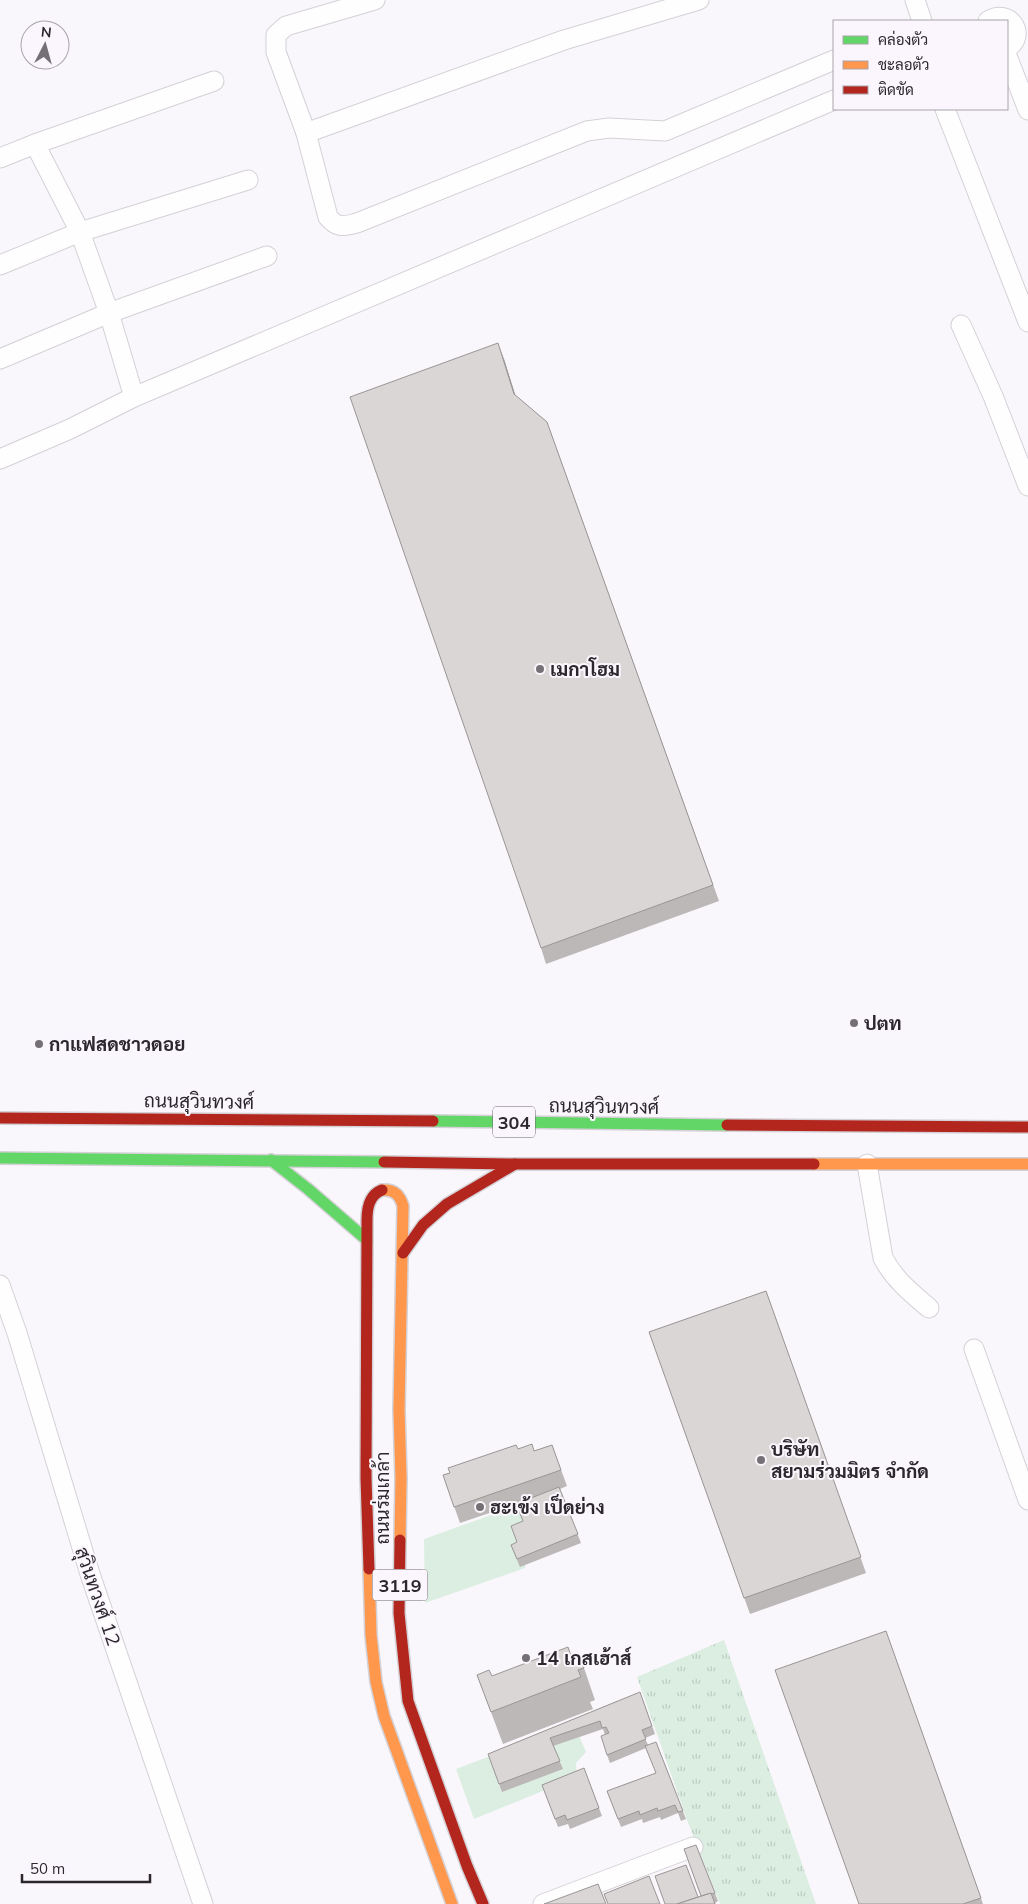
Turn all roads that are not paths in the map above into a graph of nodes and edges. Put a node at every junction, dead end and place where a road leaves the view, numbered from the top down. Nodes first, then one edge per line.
1 (375, 0) edge
2 (698, 0) edge
3 (916, 0) edge
4 (922, 20) edge
5 (990, 20) edge
6 (1017, 36) edge
7 (1008, 59) edge
8 (833, 60) edge
9 (214, 81) dead end
10 (833, 100) edge
11 (945, 110) edge
12 (1028, 110) edge
13 (306, 134) junction
14 (34, 144) junction
15 (0, 158) edge
16 (248, 180) dead end
17 (80, 232) junction
18 (267, 256) dead end
19 (0, 265) edge
20 (109, 313) junction
21 (1028, 322) edge
22 (961, 325) dead end
23 (0, 360) edge
24 (134, 396) junction
25 (0, 459) edge
26 (1028, 486) edge
27 (0, 1118) edge
28 (1028, 1127) edge
29 (0, 1158) edge
30 (271, 1160) junction
31 (515, 1164) junction
32 (867, 1164) junction
33 (1028, 1164) edge
34 (367, 1240) junction
35 (403, 1253) junction
36 (0, 1285) edge
37 (929, 1308) dead end
38 (974, 1349) dead end
39 (1028, 1500) edge
40 (694, 1847) edge
41 (203, 1904) edge
42 (452, 1904) edge
43 (482, 1904) edge
44 (542, 1904) edge

1 - 13 street
2 - 13 street
3 - 4 street
5 - 6 street
7 - 12 street
8 - 13 street
9 - 14 street
10 - 24 street
11 - 21 street
14 - 15 street
14 - 17 street
16 - 17 street
17 - 19 street
17 - 20 street
18 - 20 street
20 - 23 street
20 - 24 street
22 - 26 street
24 - 25 street
27 - 28 main road, ถนนสุวินทวงศ์ / 304
29 - 30 main road, 304
30 - 31 main road, 304
30 - 34 main road
31 - 32 main road, 304
31 - 35 main road
32 - 33 main road, 304
32 - 37 street
34 - 35 main road, ถนนร่มเกล้า
34 - 42 main road, ถนนร่มเกล้า / 3119
35 - 43 main road, ถนนร่มเกล้า / 3119
36 - 41 street, สุวินทวงศ์ 12
38 - 39 street
40 - 44 street

